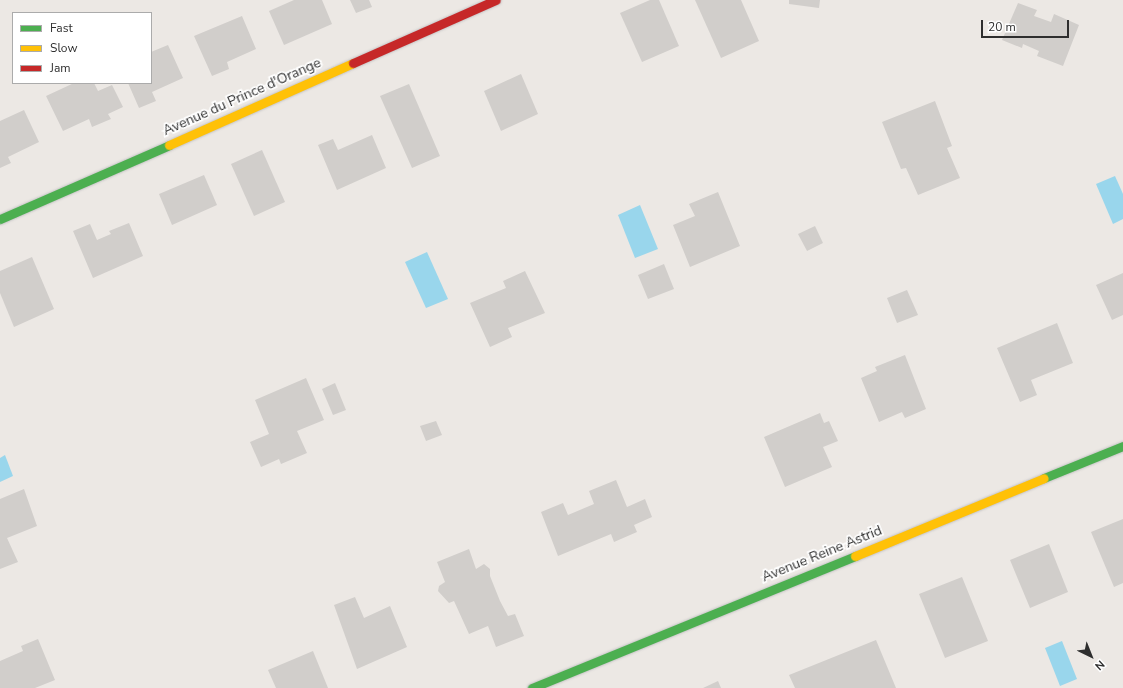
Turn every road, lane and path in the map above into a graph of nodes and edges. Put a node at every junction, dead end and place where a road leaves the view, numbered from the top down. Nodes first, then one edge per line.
1 (496, 0) edge
2 (0, 219) edge
3 (1123, 446) edge
4 (532, 688) edge

1 - 2 street, Avenue du Prince d'Orange
3 - 4 street, Avenue Reine Astrid

